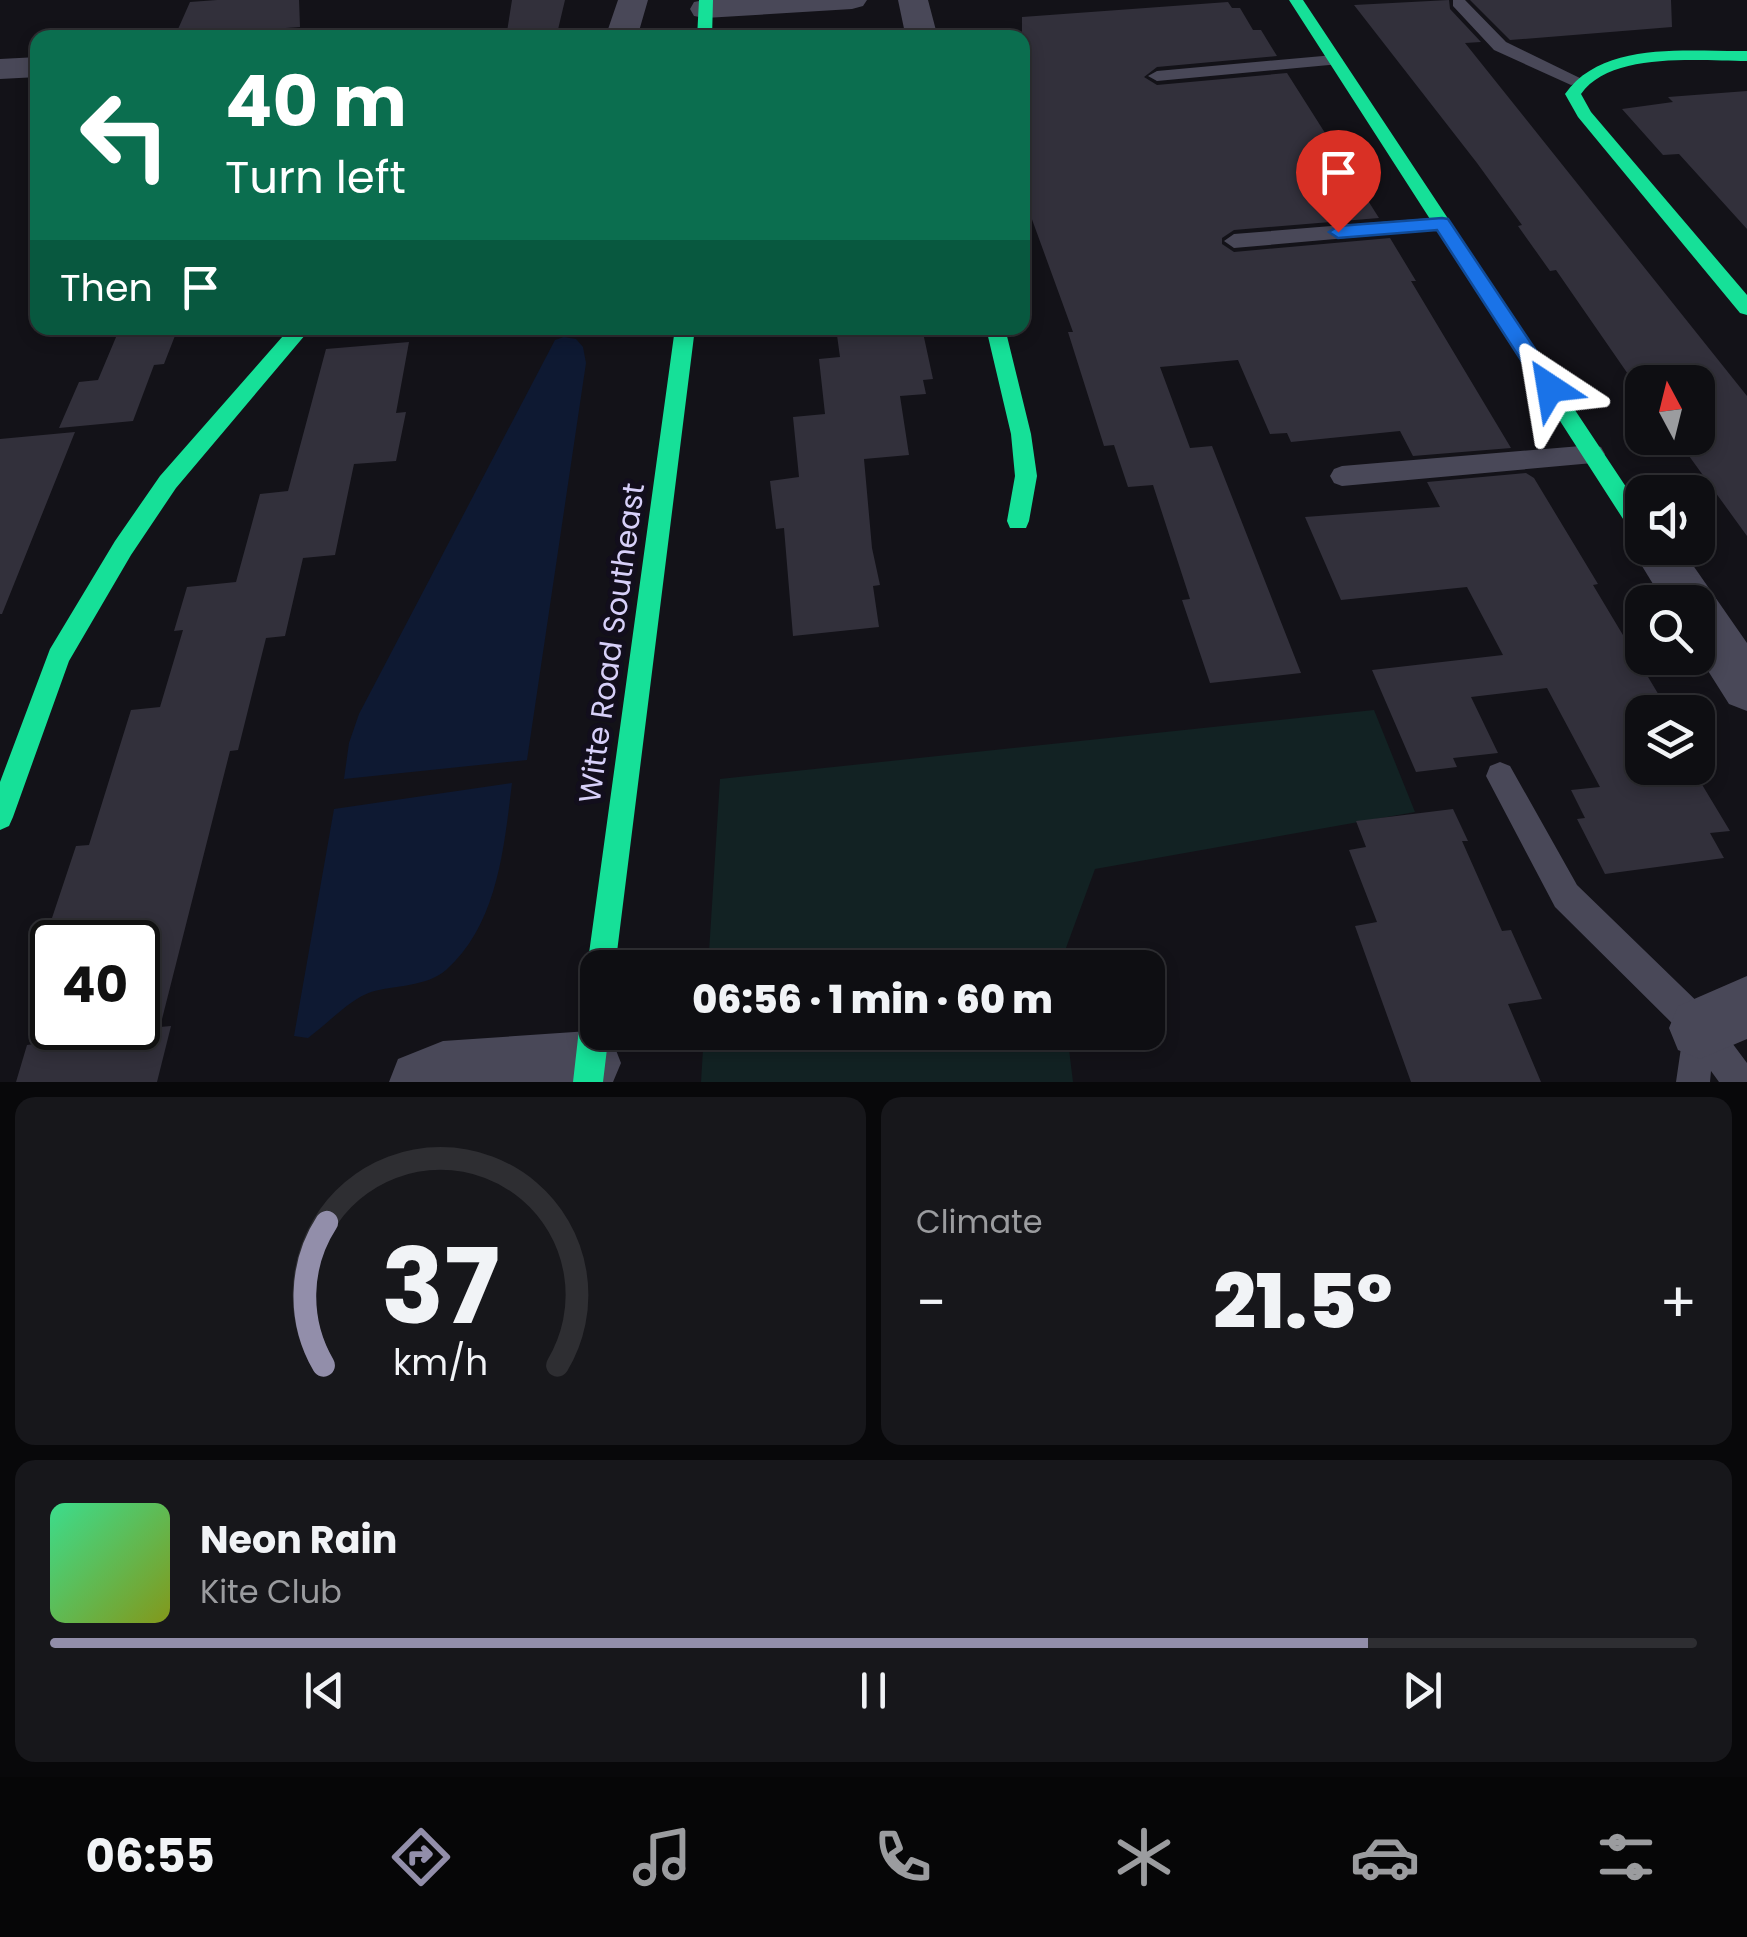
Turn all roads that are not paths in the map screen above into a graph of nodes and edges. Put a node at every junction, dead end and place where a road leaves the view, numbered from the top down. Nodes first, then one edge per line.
1 (633, 0) edge
2 (852, 0) edge
3 (913, 0) edge
4 (1296, 0) edge
5 (1459, 2) edge
6 (705, 15) edge
7 (624, 30) edge
8 (920, 30) edge
9 (1747, 56) edge
10 (1334, 60) junction
11 (30, 67) edge
12 (0, 69) edge
13 (1157, 76) dead end
14 (1577, 81) junction
15 (1442, 224) junction
16 (1234, 241) dead end
17 (1747, 308) edge
18 (295, 335) edge
19 (684, 335) edge
20 (997, 335) edge
21 (1593, 454) junction
22 (1342, 476) dead end
23 (1625, 502) edge
24 (1018, 522) dead end
25 (1715, 638) edge
26 (1747, 687) edge
27 (1500, 776) dead end
28 (0, 817) edge
29 (603, 950) edge
30 (1714, 1039) edge
31 (589, 1072) edge
32 (422, 1082) edge
33 (1740, 1082) edge

1 - 7 street
2 - 6 street
3 - 8 street
4 - 10 street
5 - 14 lane
9 - 14 street
10 - 13 lane
10 - 15 street
11 - 12 street
14 - 17 street
15 - 16 lane
15 - 21 street
18 - 28 street
19 - 29 street, Witte Road Southeast
20 - 24 street
21 - 22 lane
21 - 23 street
25 - 26 street
27 - 30 lane
30 - 33 lane
31 - 32 street

